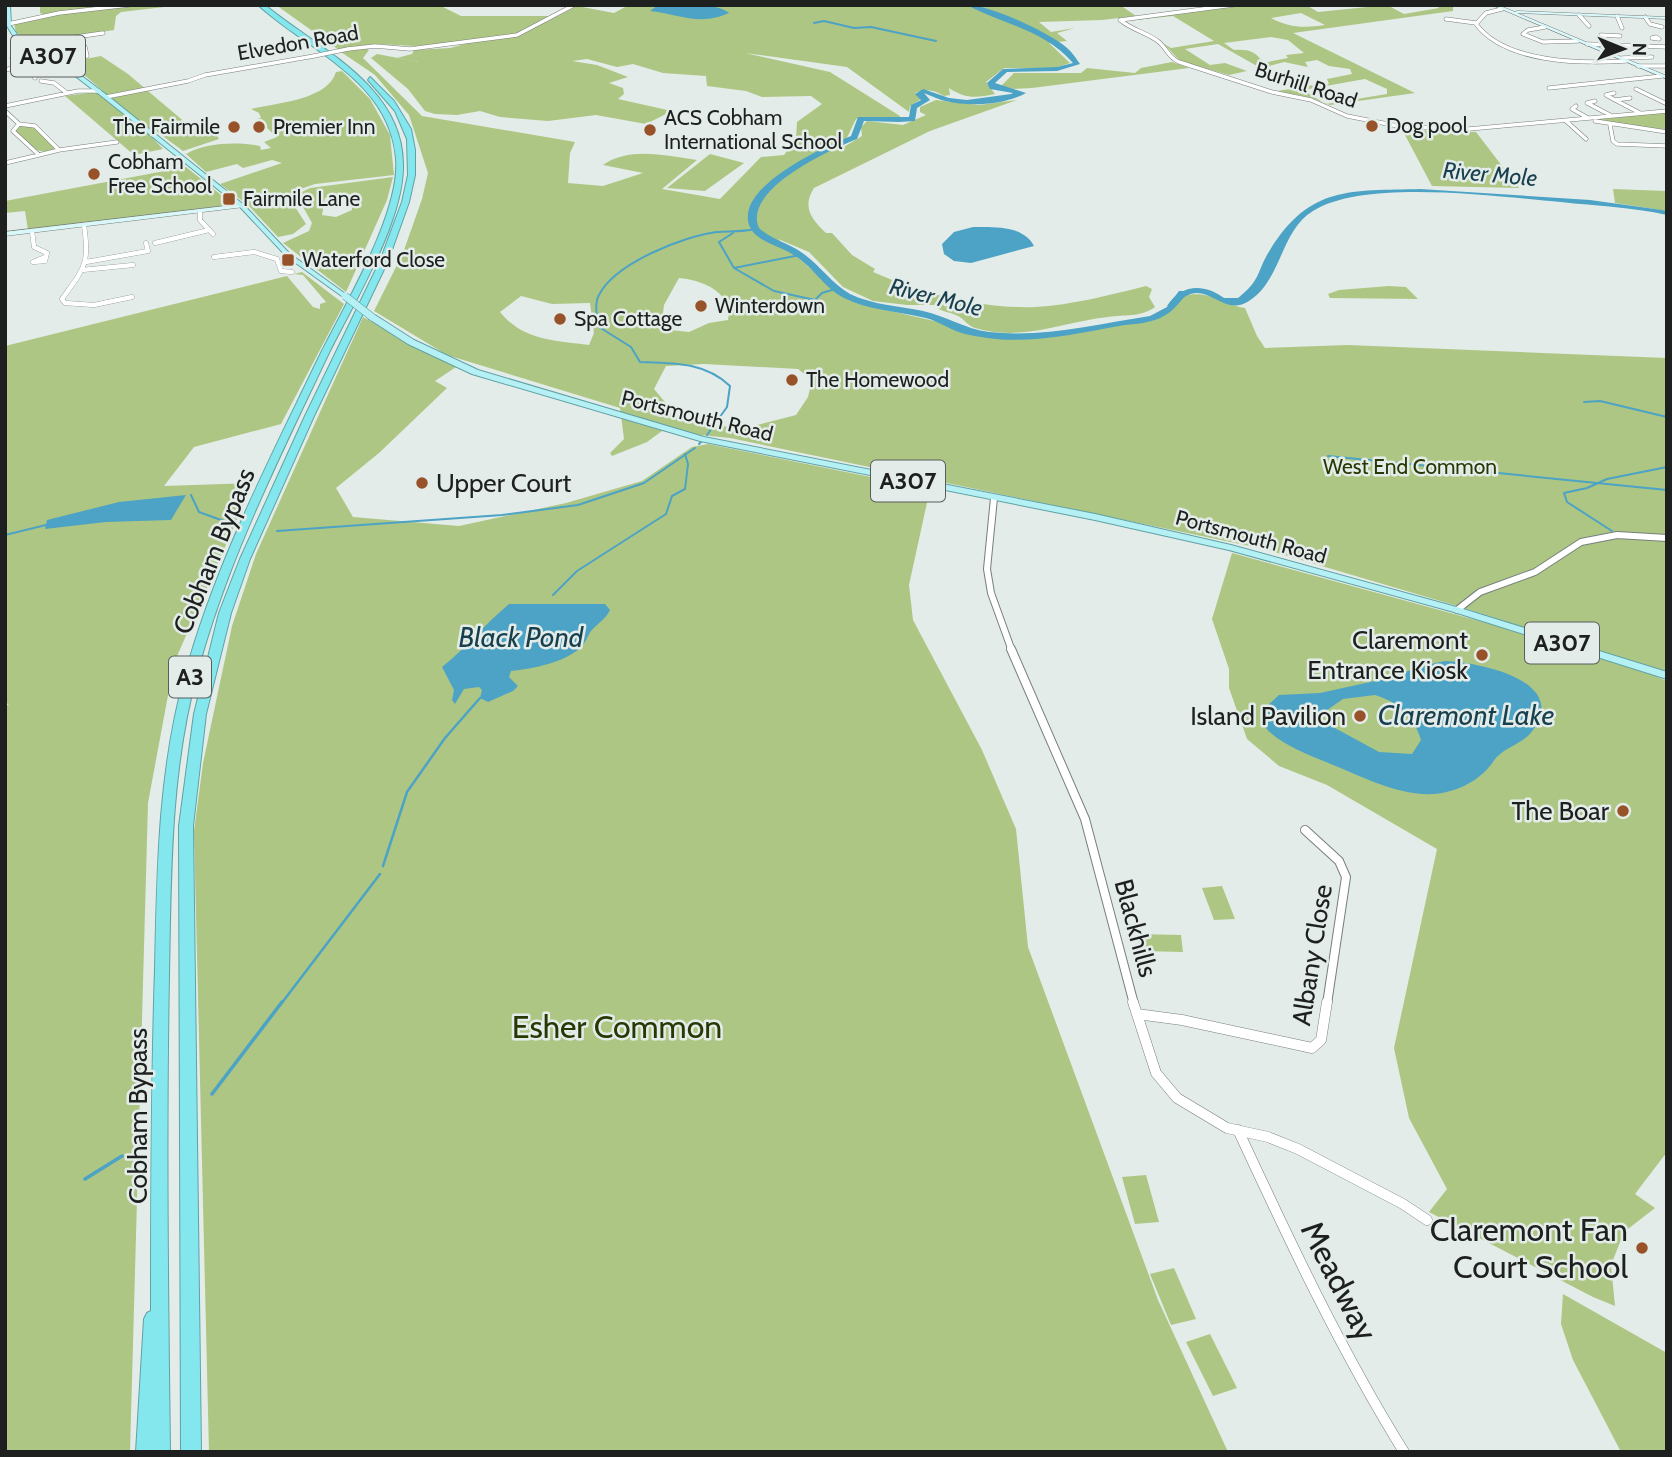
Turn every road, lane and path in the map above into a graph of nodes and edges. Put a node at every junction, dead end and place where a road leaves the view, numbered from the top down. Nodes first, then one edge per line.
1 (8, 5) edge
2 (129, 5) edge
3 (261, 5) edge
4 (271, 5) edge
5 (575, 5) edge
6 (1233, 5) edge
7 (1494, 5) edge
8 (1502, 9) junction
9 (1511, 12) junction
10 (1578, 15) junction
11 (1617, 16) junction
12 (1644, 17) junction
13 (1667, 18) edge
14 (1446, 19) dead end
15 (1476, 23) junction
16 (1589, 26) dead end
17 (1545, 27) junction
18 (1662, 27) dead end
19 (1622, 28) dead end
20 (8, 29) edge
21 (103, 33) dead end
22 (1601, 36) dead end
23 (78, 38) junction
24 (1655, 39) dead end
25 (1578, 41) junction
26 (28, 44) junction
27 (1587, 44) junction
28 (1618, 45) junction
29 (1665, 47) edge
30 (1653, 57) dead end
31 (12, 58) dead end
32 (53, 58) junction
33 (1619, 58) junction
34 (1559, 59) junction
35 (1626, 61) junction
36 (60, 62) junction
37 (24, 65) junction
38 (1637, 66) junction
39 (1667, 66) edge
40 (1555, 68) dead end
41 (5, 69) edge
42 (1664, 77) edge
43 (35, 78) dead end
44 (44, 82) dead end
45 (89, 84) junction
46 (1549, 88) dead end
47 (1636, 89) dead end
48 (78, 91) junction
49 (99, 91) junction
50 (67, 93) junction
51 (1614, 93) dead end
52 (106, 97) junction
53 (1630, 98) dead end
54 (1615, 100) junction
55 (1595, 101) dead end
56 (1587, 103) junction
57 (1667, 104) edge
58 (5, 108) edge
59 (1667, 111) edge
60 (1640, 113) junction
61 (1612, 117) junction
62 (1584, 119) junction
63 (1590, 119) junction
64 (1566, 121) junction
65 (19, 124) junction
66 (1610, 125) junction
67 (1667, 132) edge
68 (1586, 139) dead end
69 (117, 142) dead end
70 (1667, 146) edge
71 (59, 150) junction
72 (39, 155) junction
73 (5, 163) edge
74 (242, 206) junction
75 (200, 211) junction
76 (84, 225) junction
77 (32, 231) junction
78 (5, 234) edge
79 (146, 243) dead end
80 (155, 243) dead end
81 (156, 250) dead end
82 (148, 251) junction
83 (45, 257) dead end
84 (215, 257) dead end
85 (86, 262) junction
86 (133, 265) dead end
87 (82, 270) junction
88 (292, 272) dead end
89 (132, 297) dead end
90 (994, 498) junction
91 (1667, 538) edge
92 (1457, 610) junction
93 (1667, 676) edge
94 (1305, 830) dead end
95 (1137, 1014) junction
96 (1238, 1130) junction
97 (1427, 1220) dead end
98 (160, 1228) junction
99 (146, 1452) edge
100 (160, 1452) edge
101 (191, 1452) edge
102 (1404, 1452) edge

1 - 20 main road, A307
2 - 20 street
3 - 98 highway, Cobham Bypass / A3
4 - 101 highway, Cobham Bypass / A3
5 - 52 street, Elvedon Road, bridge
6 - 64 street, Burhill Road
7 - 8 street
8 - 9 street
8 - 15 street
9 - 10 street
9 - 17 street
10 - 11 street
10 - 16 street
11 - 12 street
11 - 19 street
12 - 13 street
12 - 18 street
14 - 15 street
15 - 34 street
17 - 25 street
17 - 25 street
20 - 26 main road, Portsmouth Road / A307
21 - 23 street
22 - 28 street
23 - 26 street
23 - 36 street
24 - 29 street
25 - 27 street
26 - 32 main road, Portsmouth Road / A307
27 - 28 street
27 - 33 street
28 - 29 street
30 - 33 street
31 - 37 street
32 - 36 main road, Portsmouth Road / A307
32 - 37 street
33 - 35 street
34 - 35 street
34 - 40 street
35 - 38 street
36 - 45 main road, Portsmouth Road / A307
37 - 41 street
37 - 43 street
38 - 39 street
38 - 42 street
42 - 46 street
44 - 50 street
45 - 48 street
45 - 49 main road, Portsmouth Road / A307
47 - 57 street
48 - 49 street
48 - 50 street
49 - 52 main road, Portsmouth Road / A307
50 - 58 street
51 - 54 street
52 - 74 main road, Portsmouth Road / A307
53 - 54 street
54 - 60 street
55 - 56 street
56 - 61 street
56 - 63 street
58 - 65 street
59 - 60 street, Burhill Road
60 - 61 street, Burhill Road
61 - 63 street, Burhill Road
62 - 63 street, Burhill Road
62 - 64 street, Burhill Road
62 - 66 street
64 - 68 street
65 - 71 street
65 - 72 street
66 - 67 street
66 - 70 street
69 - 71 street
71 - 72 street
72 - 73 street
74 - 75 street
74 - 90 main road, Portsmouth Road / A307, bridge
75 - 76 street
75 - 80 street
76 - 77 street
76 - 85 street
77 - 78 street
77 - 83 street
79 - 82 street
81 - 82 street
82 - 85 street
84 - 88 street
85 - 87 street
86 - 87 street
87 - 89 street
90 - 92 main road, Portsmouth Road / A307
90 - 95 street, Blackhills
91 - 92 street
92 - 93 main road, A307
94 - 95 street, Albany Close
95 - 96 street, Blackhills
96 - 97 street, Blackhills
96 - 102 street, Meadway
98 - 99 highway
98 - 100 highway, Cobham Bypass / A3

